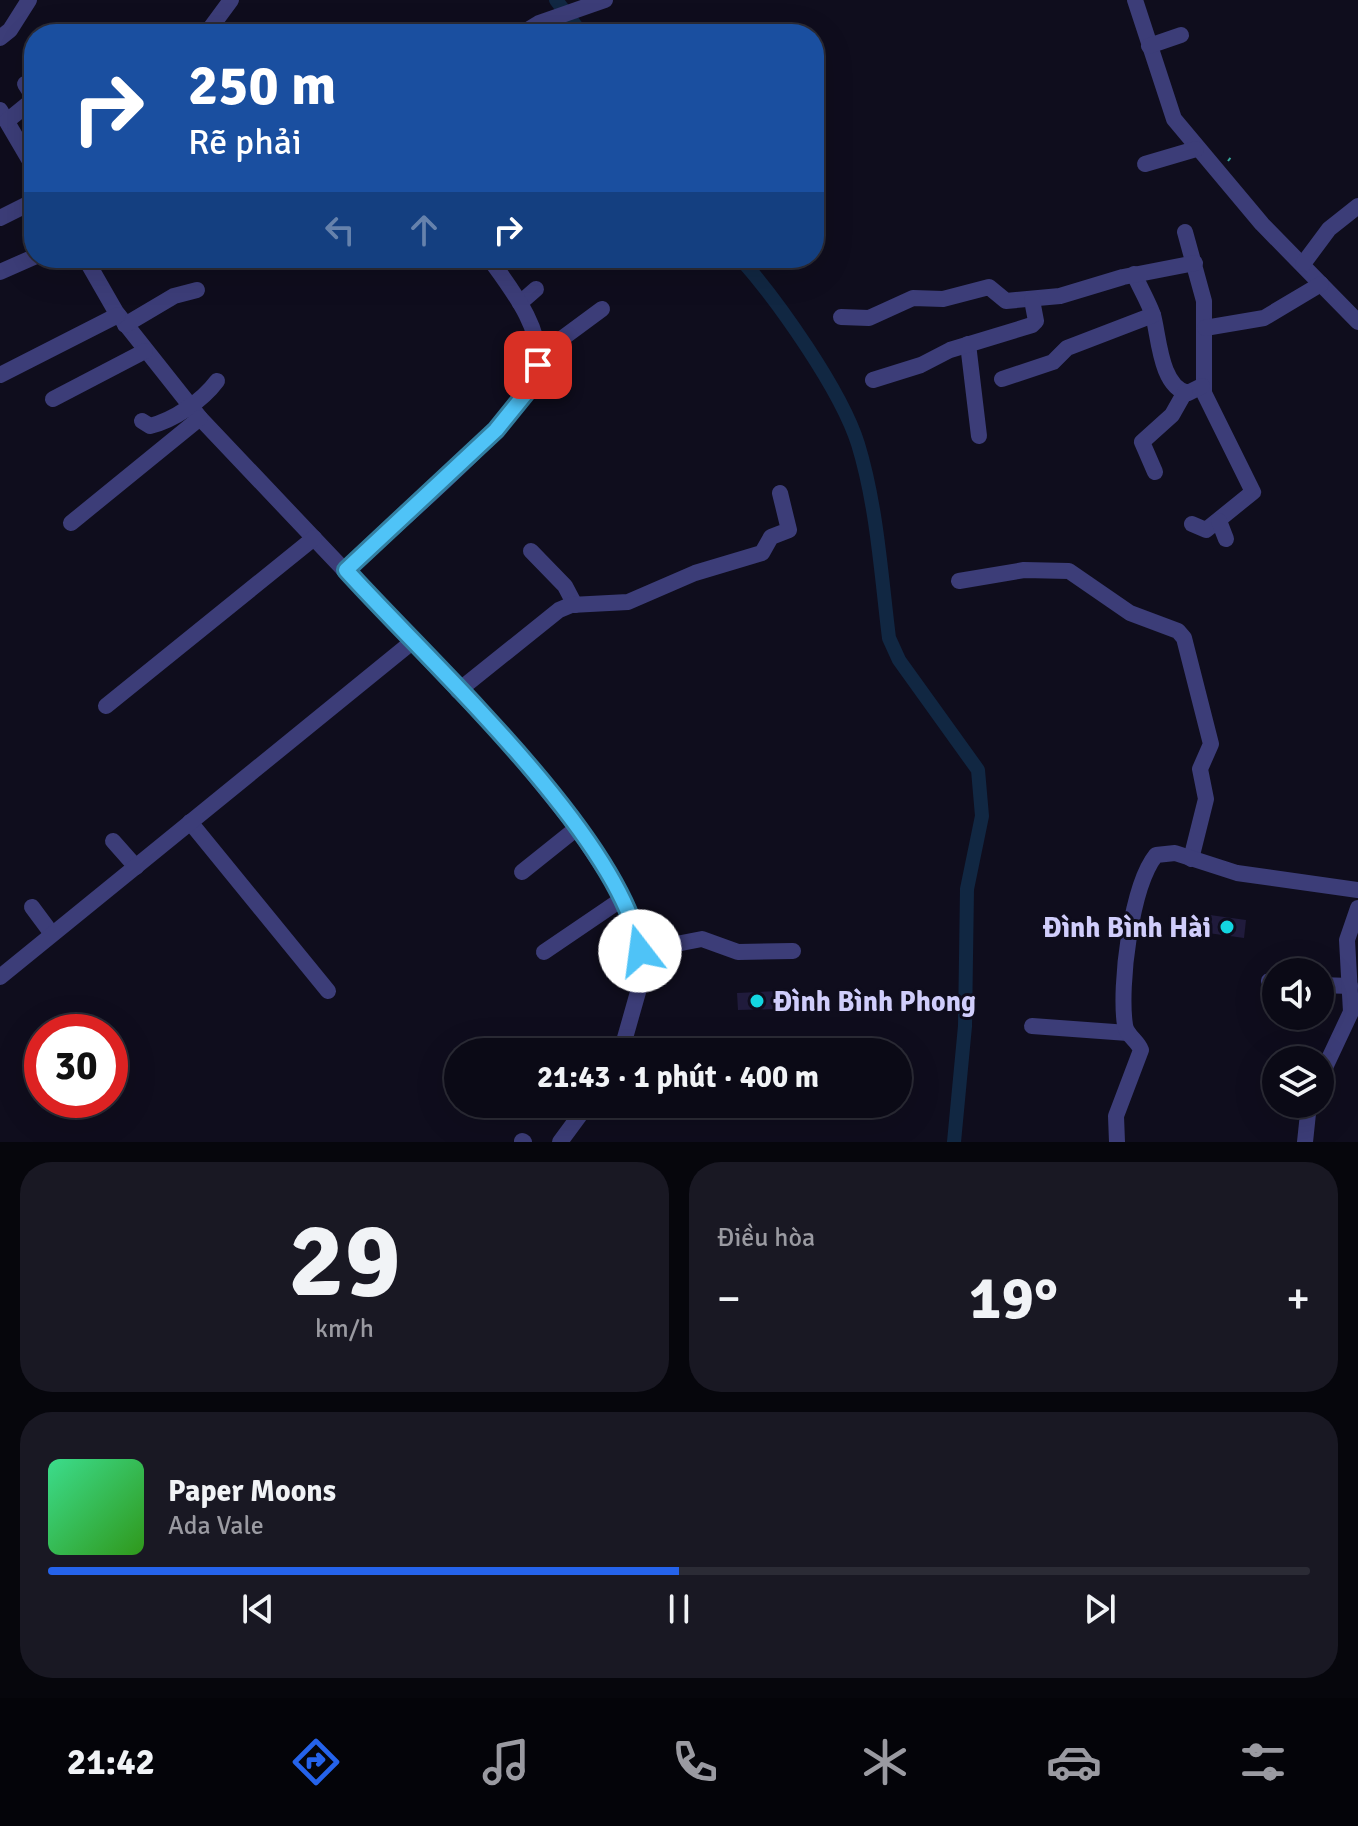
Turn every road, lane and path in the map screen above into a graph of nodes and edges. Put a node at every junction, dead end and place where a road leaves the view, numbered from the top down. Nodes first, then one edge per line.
1 (29, 0) edge
2 (231, 0) edge
3 (1135, 0) edge
4 (597, 2) edge
5 (213, 24) edge
6 (537, 24) edge
7 (1181, 35) dead end
8 (0, 38) edge
9 (1149, 46) junction
10 (24, 100) edge
11 (4, 116) edge
12 (24, 134) edge
13 (1196, 149) junction
14 (1145, 164) dead end
15 (24, 206) edge
16 (1358, 206) edge
17 (0, 218) edge
18 (1185, 232) dead end
19 (24, 261) edge
20 (1195, 263) junction
21 (1303, 264) junction
22 (91, 268) edge
23 (496, 268) edge
24 (0, 272) edge
25 (1134, 274) junction
26 (1321, 284) junction
27 (536, 289) dead end
28 (197, 290) dead end
29 (1032, 300) junction
30 (520, 303) junction
31 (602, 309) dead end
32 (1153, 315) junction
33 (841, 317) dead end
34 (122, 320) junction
35 (1358, 322) edge
36 (1205, 328) junction
37 (968, 344) junction
38 (145, 351) junction
39 (537, 357) junction
40 (0, 375) edge
41 (1002, 379) dead end
42 (873, 380) dead end
43 (217, 381) dead end
44 (1194, 389) junction
45 (53, 399) dead end
46 (195, 411) junction
47 (142, 421) dead end
48 (979, 436) dead end
49 (1155, 472) dead end
50 (780, 493) dead end
51 (1219, 521) junction
52 (71, 523) dead end
53 (1192, 524) dead end
54 (314, 538) junction
55 (1226, 539) dead end
56 (531, 551) dead end
57 (346, 570) junction
58 (959, 581) dead end
59 (575, 605) junction
60 (412, 642) junction
61 (458, 691) junction
62 (106, 706) dead end
63 (190, 822) junction
64 (577, 828) junction
65 (113, 841) dead end
66 (1191, 859) junction
67 (136, 867) junction
68 (522, 872) dead end
69 (1358, 890) edge
70 (622, 899) junction
71 (32, 907) dead end
72 (1358, 908) edge
73 (52, 934) junction
74 (640, 951) junction
75 (793, 951) dead end
76 (544, 952) dead end
77 (0, 977) edge
78 (1334, 985) edge
79 (1350, 986) junction
80 (328, 991) dead end
81 (1032, 1026) dead end
82 (1128, 1033) junction
83 (626, 1038) edge
84 (1334, 1048) edge
85 (578, 1118) edge
86 (1308, 1118) edge
87 (560, 1142) edge
88 (1117, 1142) edge
89 (1305, 1142) edge

1 - 8 street
2 - 5 street
3 - 9 street
4 - 6 street
7 - 9 street
9 - 13 street
10 - 11 street
11 - 12 street
13 - 14 street
13 - 21 street
15 - 17 street
16 - 21 street
18 - 20 street
19 - 24 street
20 - 25 street
20 - 36 street
21 - 26 street
22 - 34 street
23 - 30 street
25 - 29 street
25 - 32 street
26 - 35 street
26 - 36 street
27 - 30 street
28 - 34 street
29 - 33 street
29 - 37 street
30 - 39 street
31 - 39 street
32 - 41 street
32 - 44 street
34 - 38 street
34 - 40 street
36 - 44 street
37 - 42 street
37 - 48 street
38 - 45 street
38 - 46 street
39 - 57 street
43 - 46 street
44 - 49 street
44 - 51 street
46 - 47 street
46 - 52 street
46 - 54 street
50 - 59 street
51 - 53 street
51 - 55 street
54 - 57 street
54 - 62 street
56 - 59 street
57 - 60 street
58 - 66 street
59 - 61 street
60 - 61 street
60 - 63 street
61 - 64 street
63 - 67 street
63 - 80 street
64 - 68 street
64 - 70 street
65 - 67 street
66 - 69 street
66 - 82 street
67 - 73 street
70 - 74 street
70 - 76 street
71 - 73 street
72 - 79 street
73 - 77 street
74 - 75 street
74 - 83 street
78 - 79 street
79 - 84 street
81 - 82 street
82 - 88 street
85 - 87 street
86 - 89 street

